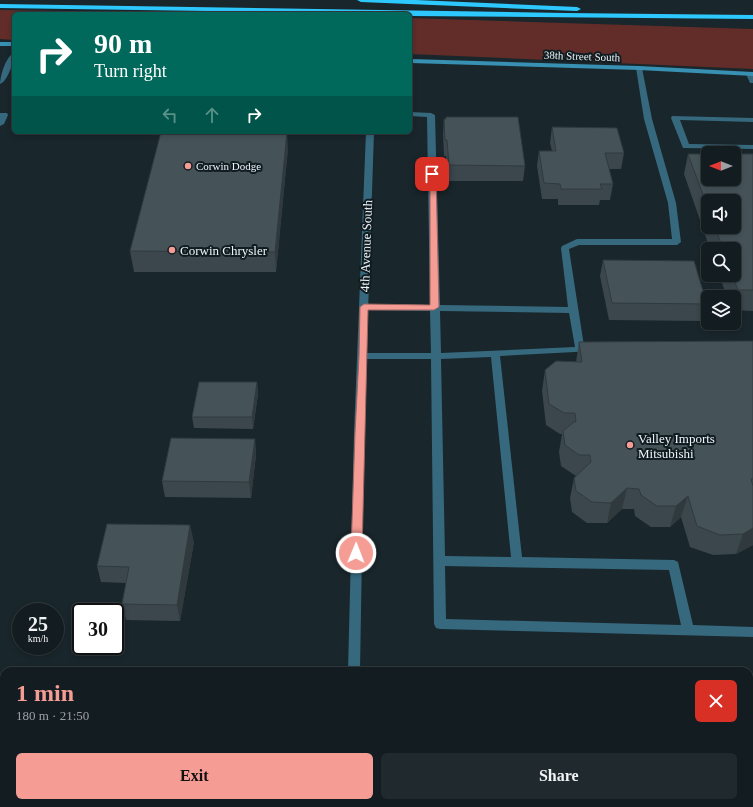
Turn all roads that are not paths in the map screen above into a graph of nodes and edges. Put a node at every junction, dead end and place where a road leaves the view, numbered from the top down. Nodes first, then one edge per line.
1 (361, 0) edge
2 (0, 6) edge
3 (373, 12) edge
4 (412, 13) edge
5 (753, 17) edge
6 (0, 44) edge
7 (12, 44) edge
8 (12, 59) edge
9 (412, 61) edge
10 (640, 68) junction
11 (751, 74) edge
12 (753, 81) edge
13 (0, 82) edge
14 (412, 114) edge
15 (0, 115) edge
16 (753, 120) edge
17 (0, 124) edge
18 (370, 134) edge
19 (753, 147) edge
20 (364, 307) junction
21 (434, 307) junction
22 (573, 310) junction
23 (604, 349) edge
24 (580, 350) junction
25 (495, 354) junction
26 (364, 356) junction
27 (436, 356) junction
28 (439, 561) junction
29 (517, 562) junction
30 (688, 630) junction
31 (753, 632) edge
32 (354, 667) edge

1 - 5 highway
2 - 3 highway
4 - 5 highway
6 - 7 street
8 - 13 street
9 - 10 street, 38th Street South
10 - 11 street, 38th Street South
10 - 22 street
11 - 12 street
14 - 21 street
15 - 17 street
16 - 19 street
18 - 20 street, 4th Avenue South
20 - 21 street
20 - 26 street, 4th Avenue South
21 - 22 street
21 - 27 street
22 - 24 street
23 - 24 street
24 - 25 street
25 - 27 street
25 - 29 street
26 - 27 street
26 - 32 street, 4th Avenue South
27 - 28 street
28 - 29 street
28 - 30 street
29 - 30 street
30 - 31 street

